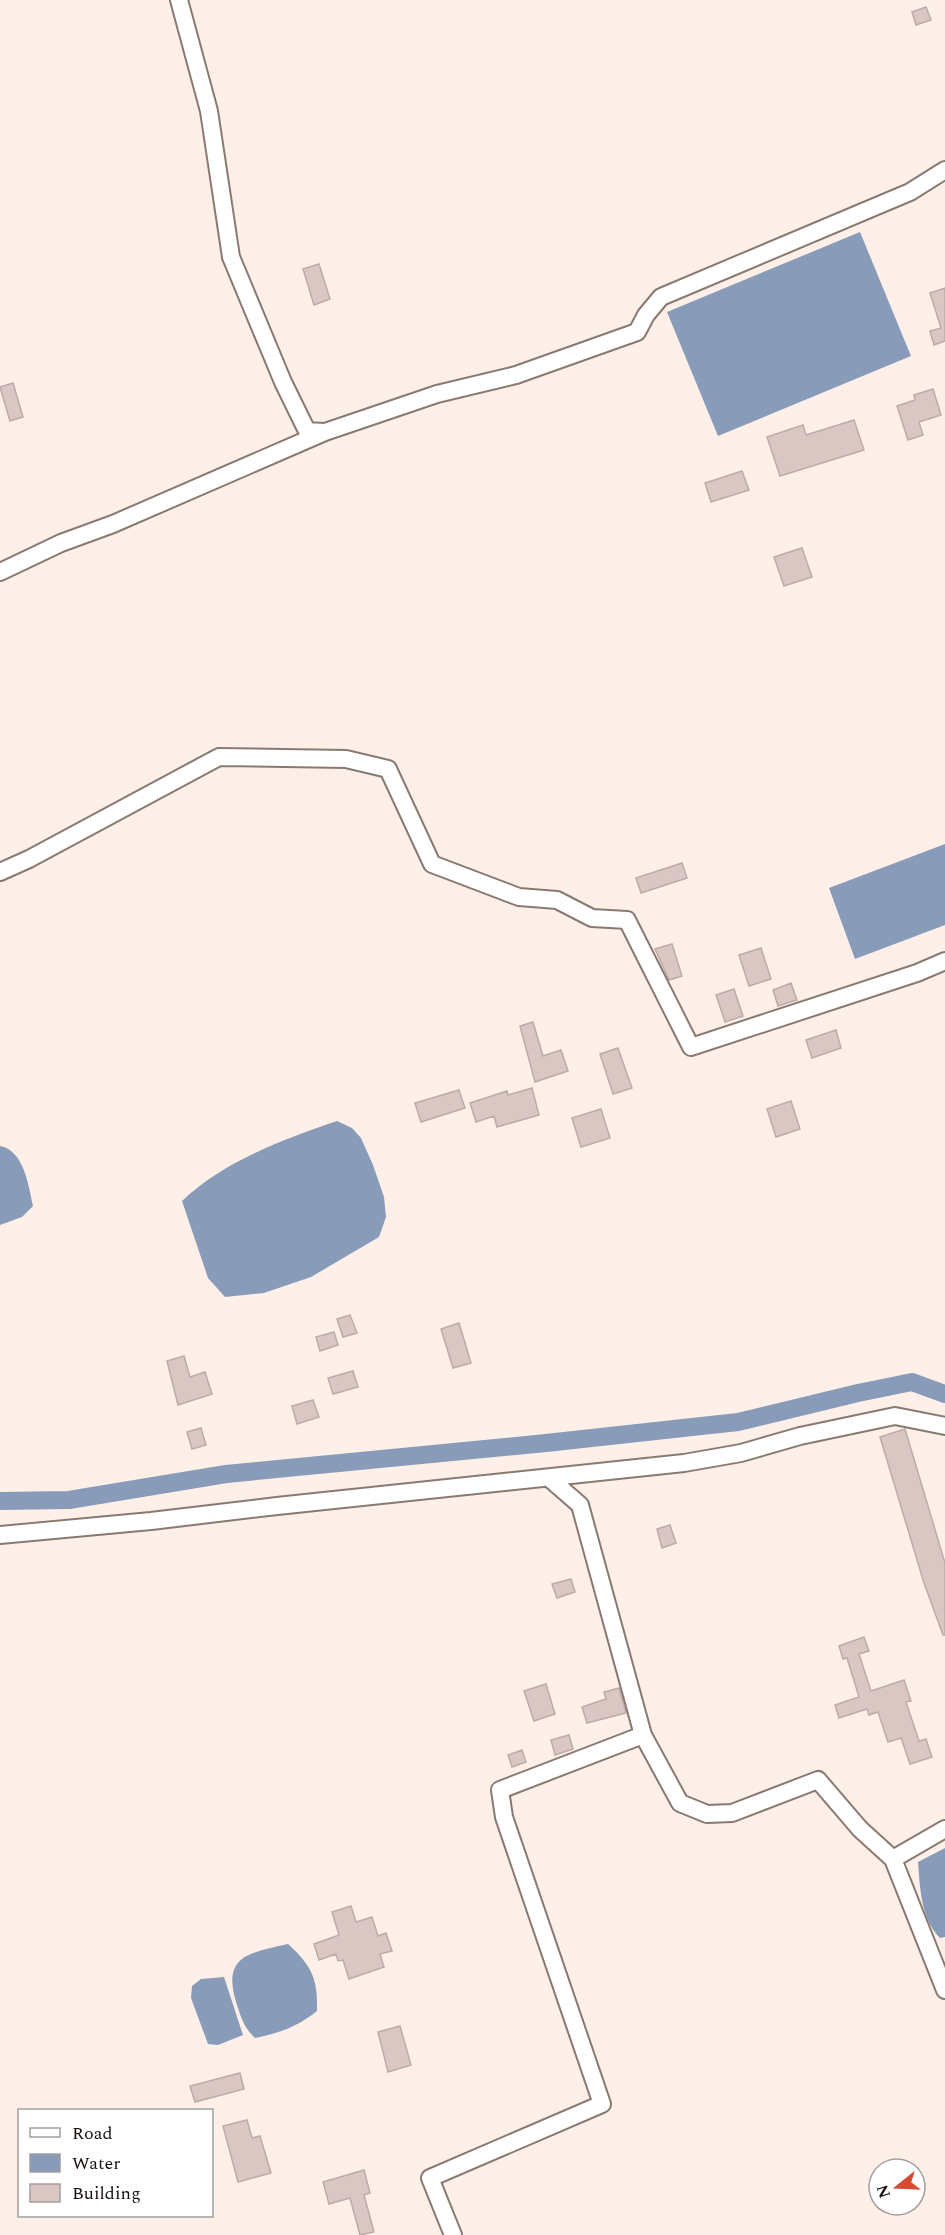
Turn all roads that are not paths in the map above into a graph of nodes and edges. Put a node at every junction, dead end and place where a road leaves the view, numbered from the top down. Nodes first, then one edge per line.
1 (178, 0) edge
2 (945, 171) edge
3 (325, 432) junction
4 (0, 572) edge
5 (0, 872) edge
6 (945, 962) edge
7 (945, 1426) edge
8 (549, 1478) junction
9 (0, 1535) edge
10 (643, 1735) junction
11 (945, 1829) edge
12 (893, 1859) junction
13 (945, 1990) edge
14 (453, 2235) edge

1 - 3 street
2 - 3 street
3 - 4 street
5 - 6 street
7 - 8 street
8 - 9 street
8 - 10 street
10 - 12 street
10 - 14 street
11 - 12 street
12 - 13 street

